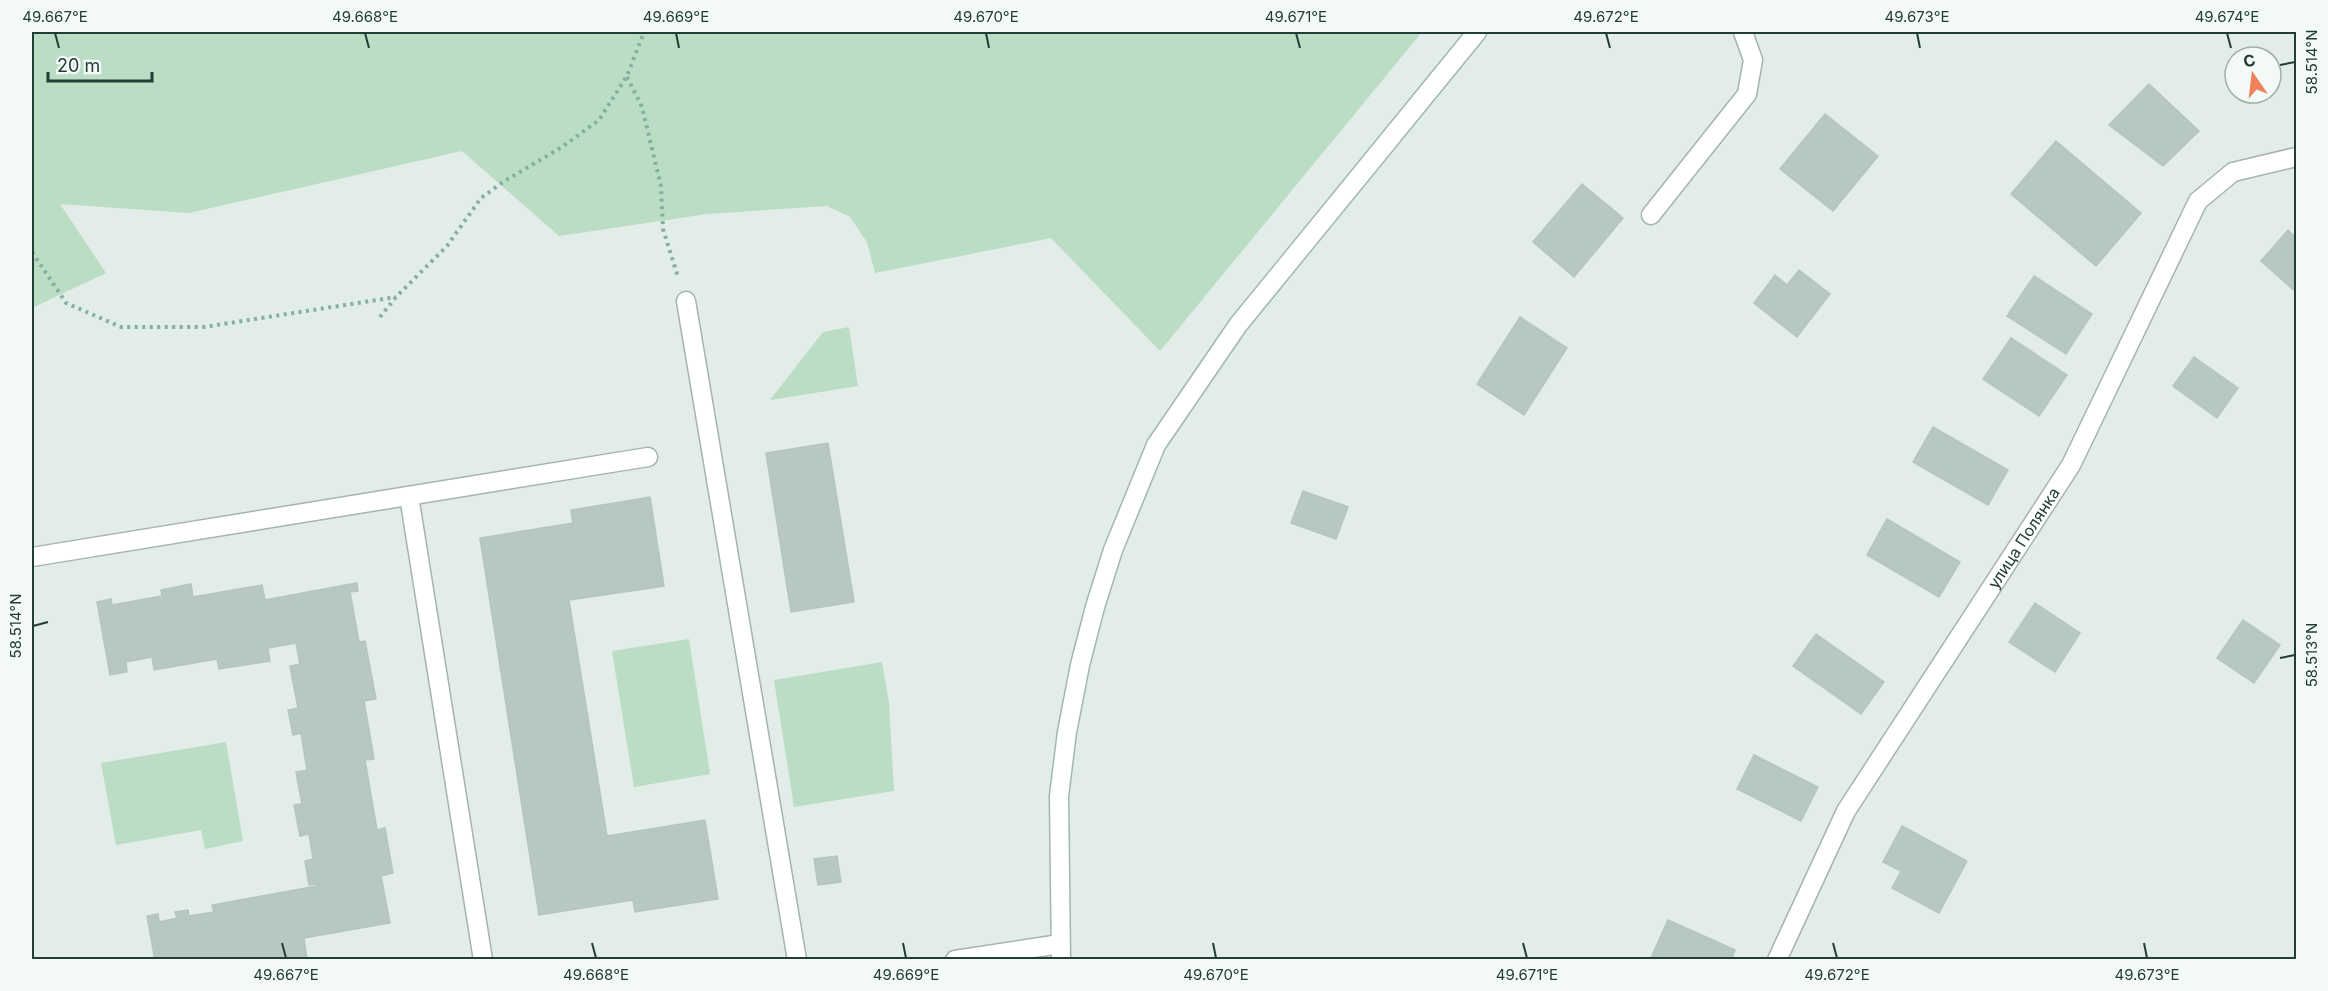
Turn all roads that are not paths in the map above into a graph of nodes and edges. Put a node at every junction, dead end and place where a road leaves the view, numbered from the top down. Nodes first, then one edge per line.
1 (1477, 32) edge
2 (1743, 32) edge
3 (2296, 156) edge
4 (1651, 215) dead end
5 (686, 301) road end
6 (648, 457) dead end
7 (409, 496) junction
8 (32, 557) edge
9 (1060, 952) edge
10 (483, 960) edge
11 (797, 960) edge
12 (955, 960) edge
13 (1777, 960) edge

1 - 9 street
2 - 4 street
3 - 13 street, улица Полянка
5 - 11 street
6 - 7 street
7 - 8 street
7 - 10 street
9 - 12 street

